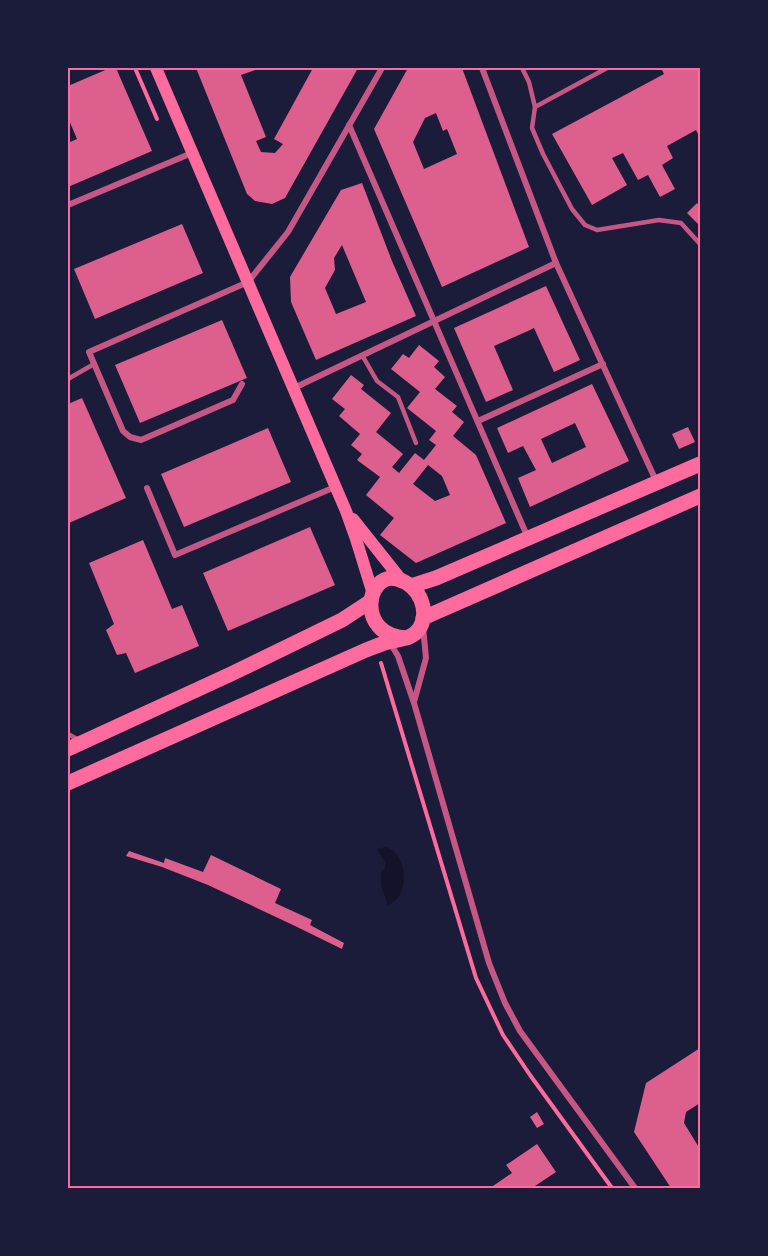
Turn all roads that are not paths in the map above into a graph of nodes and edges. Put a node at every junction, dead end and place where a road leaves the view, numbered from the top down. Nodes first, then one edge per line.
1 (156, 68) edge
2 (382, 68) edge
3 (482, 68) edge
4 (522, 68) edge
5 (607, 68) edge
6 (535, 107) junction
7 (349, 125) junction
8 (192, 153) junction
9 (68, 205) edge
10 (700, 244) edge
11 (556, 263) junction
12 (248, 282) junction
13 (434, 321) junction
14 (362, 355) junction
15 (94, 364) junction
16 (603, 364) junction
17 (68, 379) edge
18 (242, 384) dead end
19 (294, 388) junction
20 (478, 421) junction
21 (416, 443) dead end
22 (700, 464) edge
23 (658, 483) junction
24 (336, 486) junction
25 (147, 488) dead end
26 (700, 496) edge
27 (346, 511) junction
28 (528, 538) junction
29 (407, 584) junction
30 (372, 598) junction
31 (423, 620) junction
32 (385, 635) junction
33 (414, 703) junction
34 (68, 734) edge
35 (83, 742) junction
36 (68, 749) edge
37 (68, 783) edge
38 (635, 1188) edge

1 - 8 main road
2 - 7 street
3 - 11 street
4 - 6 lane
5 - 6 lane
6 - 10 lane
7 - 12 street
7 - 13 street
8 - 9 street
8 - 12 main road
11 - 13 street
11 - 16 street
12 - 15 street
12 - 19 main road
13 - 14 street
13 - 20 street
14 - 19 street
14 - 21 lane
15 - 17 lane
15 - 18 street
16 - 20 street
16 - 23 street
19 - 24 main road
20 - 28 street
22 - 23 main road
23 - 28 main road
24 - 25 street
24 - 27 main road
26 - 31 main road
27 - 29 main road
27 - 30 main road
28 - 29 main road
29 - 30 main road
29 - 31 main road
30 - 32 main road
30 - 35 main road
31 - 32 main road
31 - 33 street
32 - 33 street
32 - 37 main road
33 - 38 street
34 - 35 lane
35 - 36 main road

